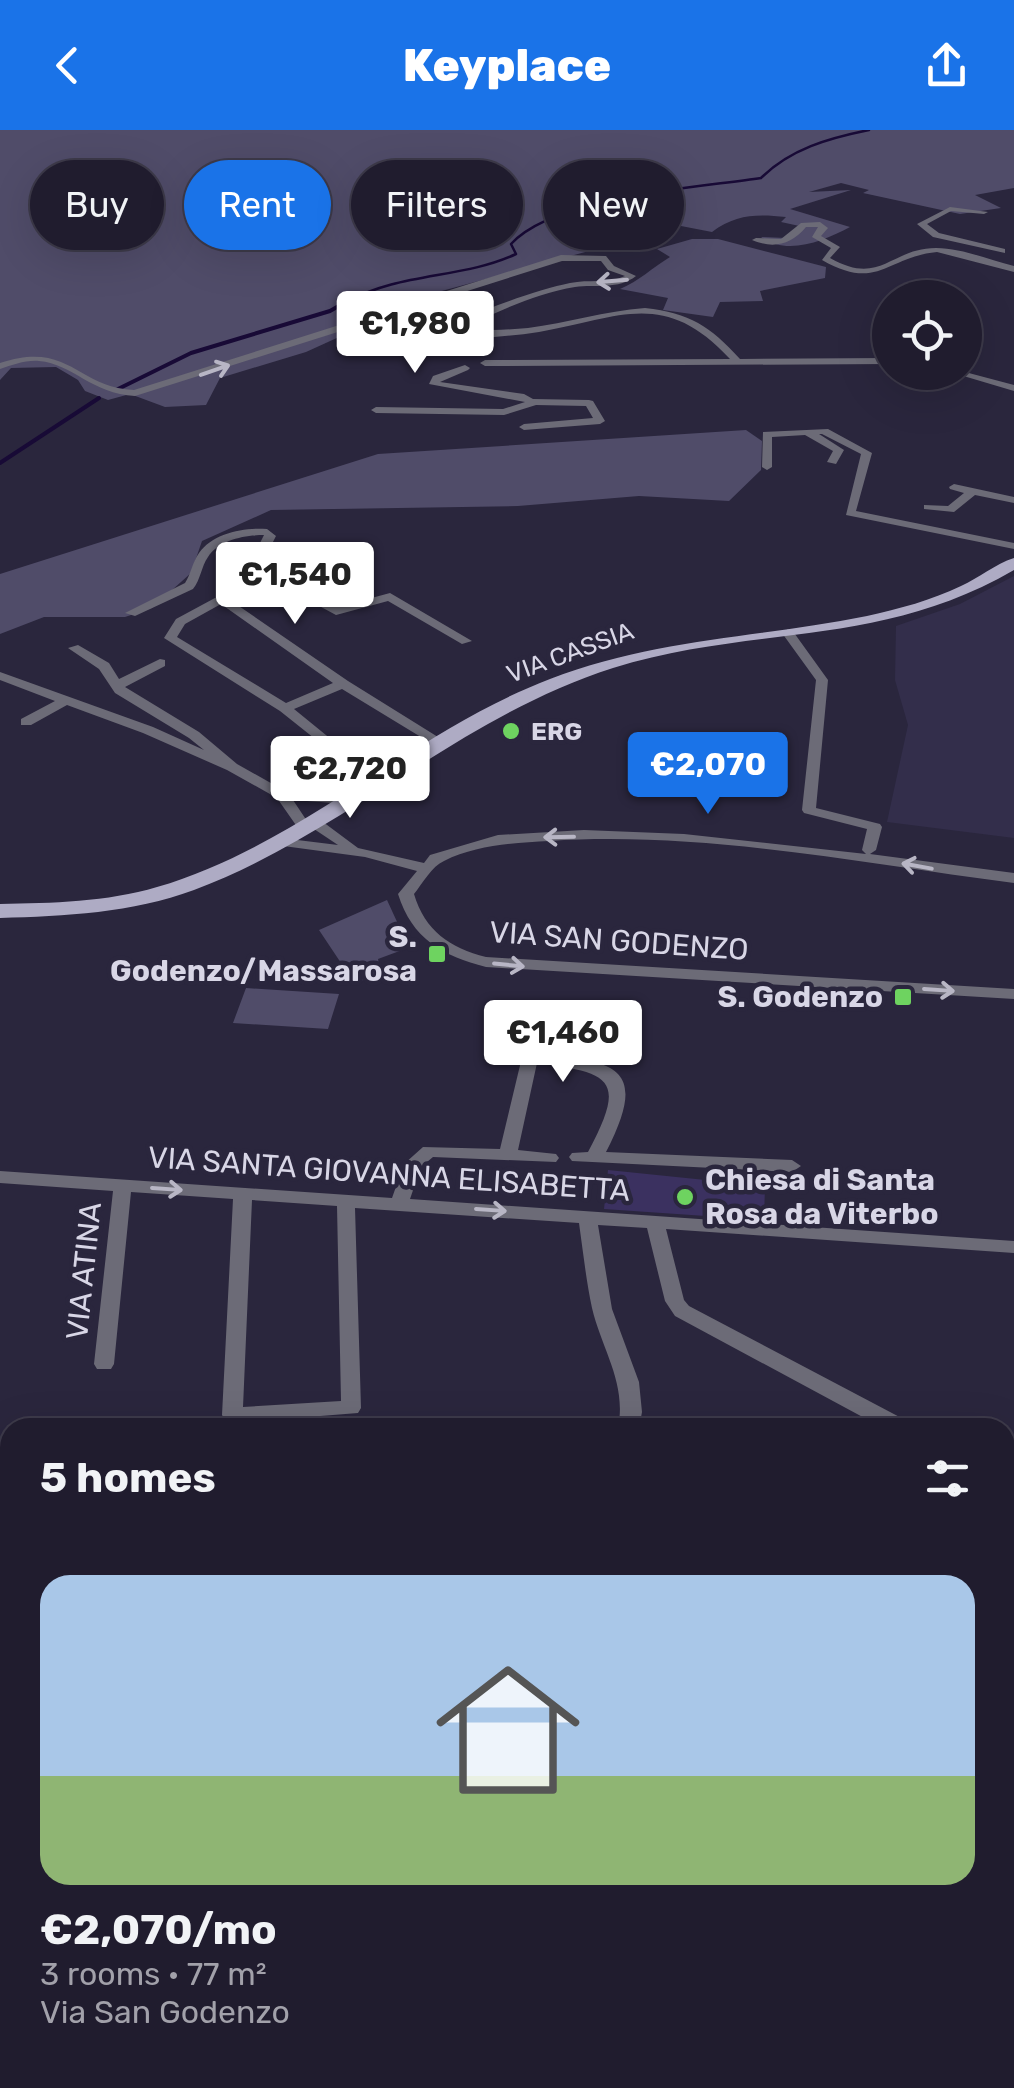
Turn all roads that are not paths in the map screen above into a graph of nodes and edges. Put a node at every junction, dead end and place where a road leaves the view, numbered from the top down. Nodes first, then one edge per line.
1 (984, 212) dead end
2 (756, 240) dead end
3 (1009, 251) edge
4 (1014, 270) edge
5 (736, 360) junction
6 (872, 361) edge
7 (2, 365) edge
8 (982, 379) edge
9 (1014, 388) edge
10 (533, 402) junction
11 (376, 410) dead end
12 (524, 427) dead end
13 (807, 432) junction
14 (832, 462) dead end
15 (767, 467) dead end
16 (954, 487) dead end
17 (973, 491) junction
18 (1014, 500) edge
19 (928, 507) dead end
20 (1014, 546) edge
21 (1014, 562) edge
22 (360, 586) dead end
23 (227, 600) junction
24 (358, 604) junction
25 (336, 611) junction
26 (131, 614) dead end
27 (352, 622) dead end
28 (788, 632) junction
29 (466, 641) dead end
30 (74, 648) dead end
31 (160, 663) dead end
32 (28, 672) dead end
33 (7, 678) edge
34 (343, 684) junction
35 (116, 686) junction
36 (66, 700) junction
37 (285, 708) junction
38 (26, 722) dead end
39 (439, 742) junction
40 (232, 767) junction
41 (282, 794) junction
42 (347, 800) junction
43 (309, 825) junction
44 (281, 842) junction
45 (869, 850) dead end
46 (366, 854) junction
47 (420, 866) junction
48 (1014, 878) edge
49 (0, 911) edge
50 (1014, 994) edge
51 (508, 1154) junction
52 (550, 1158) dead end
53 (792, 1166) dead end
54 (0, 1177) edge
55 (123, 1185) junction
56 (243, 1194) junction
57 (346, 1201) junction
58 (399, 1204) junction
59 (587, 1216) junction
60 (654, 1222) junction
61 (1014, 1246) edge
62 (104, 1364) dead end
63 (232, 1418) edge
64 (259, 1418) edge
65 (631, 1418) edge
66 (883, 1418) edge

1 - 3 street
2 - 4 street
5 - 6 street
7 -> 5 street
5 - 10 street
8 - 9 street
10 - 11 street
10 - 12 street
13 - 14 street
13 - 15 street
13 - 20 street
16 - 17 street
17 - 18 street
17 - 19 street
21 - 28 main road, VIA CASSIA
22 - 24 street
23 - 25 street
23 - 26 street
23 - 34 street
23 - 37 street
24 - 25 street
24 - 29 street
25 - 27 street
28 - 39 main road, VIA CASSIA
28 - 45 street
30 - 35 street
31 - 35 street
32 - 33 street
33 - 36 street
34 - 37 street
34 - 39 street
35 - 40 street
36 - 38 street
36 - 40 street
37 - 42 street
39 - 42 main road, VIA CASSIA
40 - 41 street
41 - 42 street
41 - 43 street
42 - 43 main road, VIA CASSIA
43 - 44 main road, VIA CASSIA
43 - 46 street
44 - 46 street
44 - 49 main road, VIA CASSIA
46 - 47 street
48 -> 47 street
47 -> 50 street, VIA SAN GODENZO
51 - 52 street
51 - 53 street
51 - 58 street
54 - 55 street, VIA SANTA GIOVANNA ELISABETTA
55 -> 56 street, VIA SANTA GIOVANNA ELISABETTA
55 - 62 street, VIA ATINA
56 - 57 street, VIA SANTA GIOVANNA ELISABETTA
56 - 63 street
57 - 58 street, VIA SANTA GIOVANNA ELISABETTA
57 - 64 street
58 -> 59 street, VIA SANTA GIOVANNA ELISABETTA
59 - 60 street, VIA SANTA GIOVANNA ELISABETTA
59 - 65 street
60 - 61 street, VIA SANTA GIOVANNA ELISABETTA
60 - 66 street

